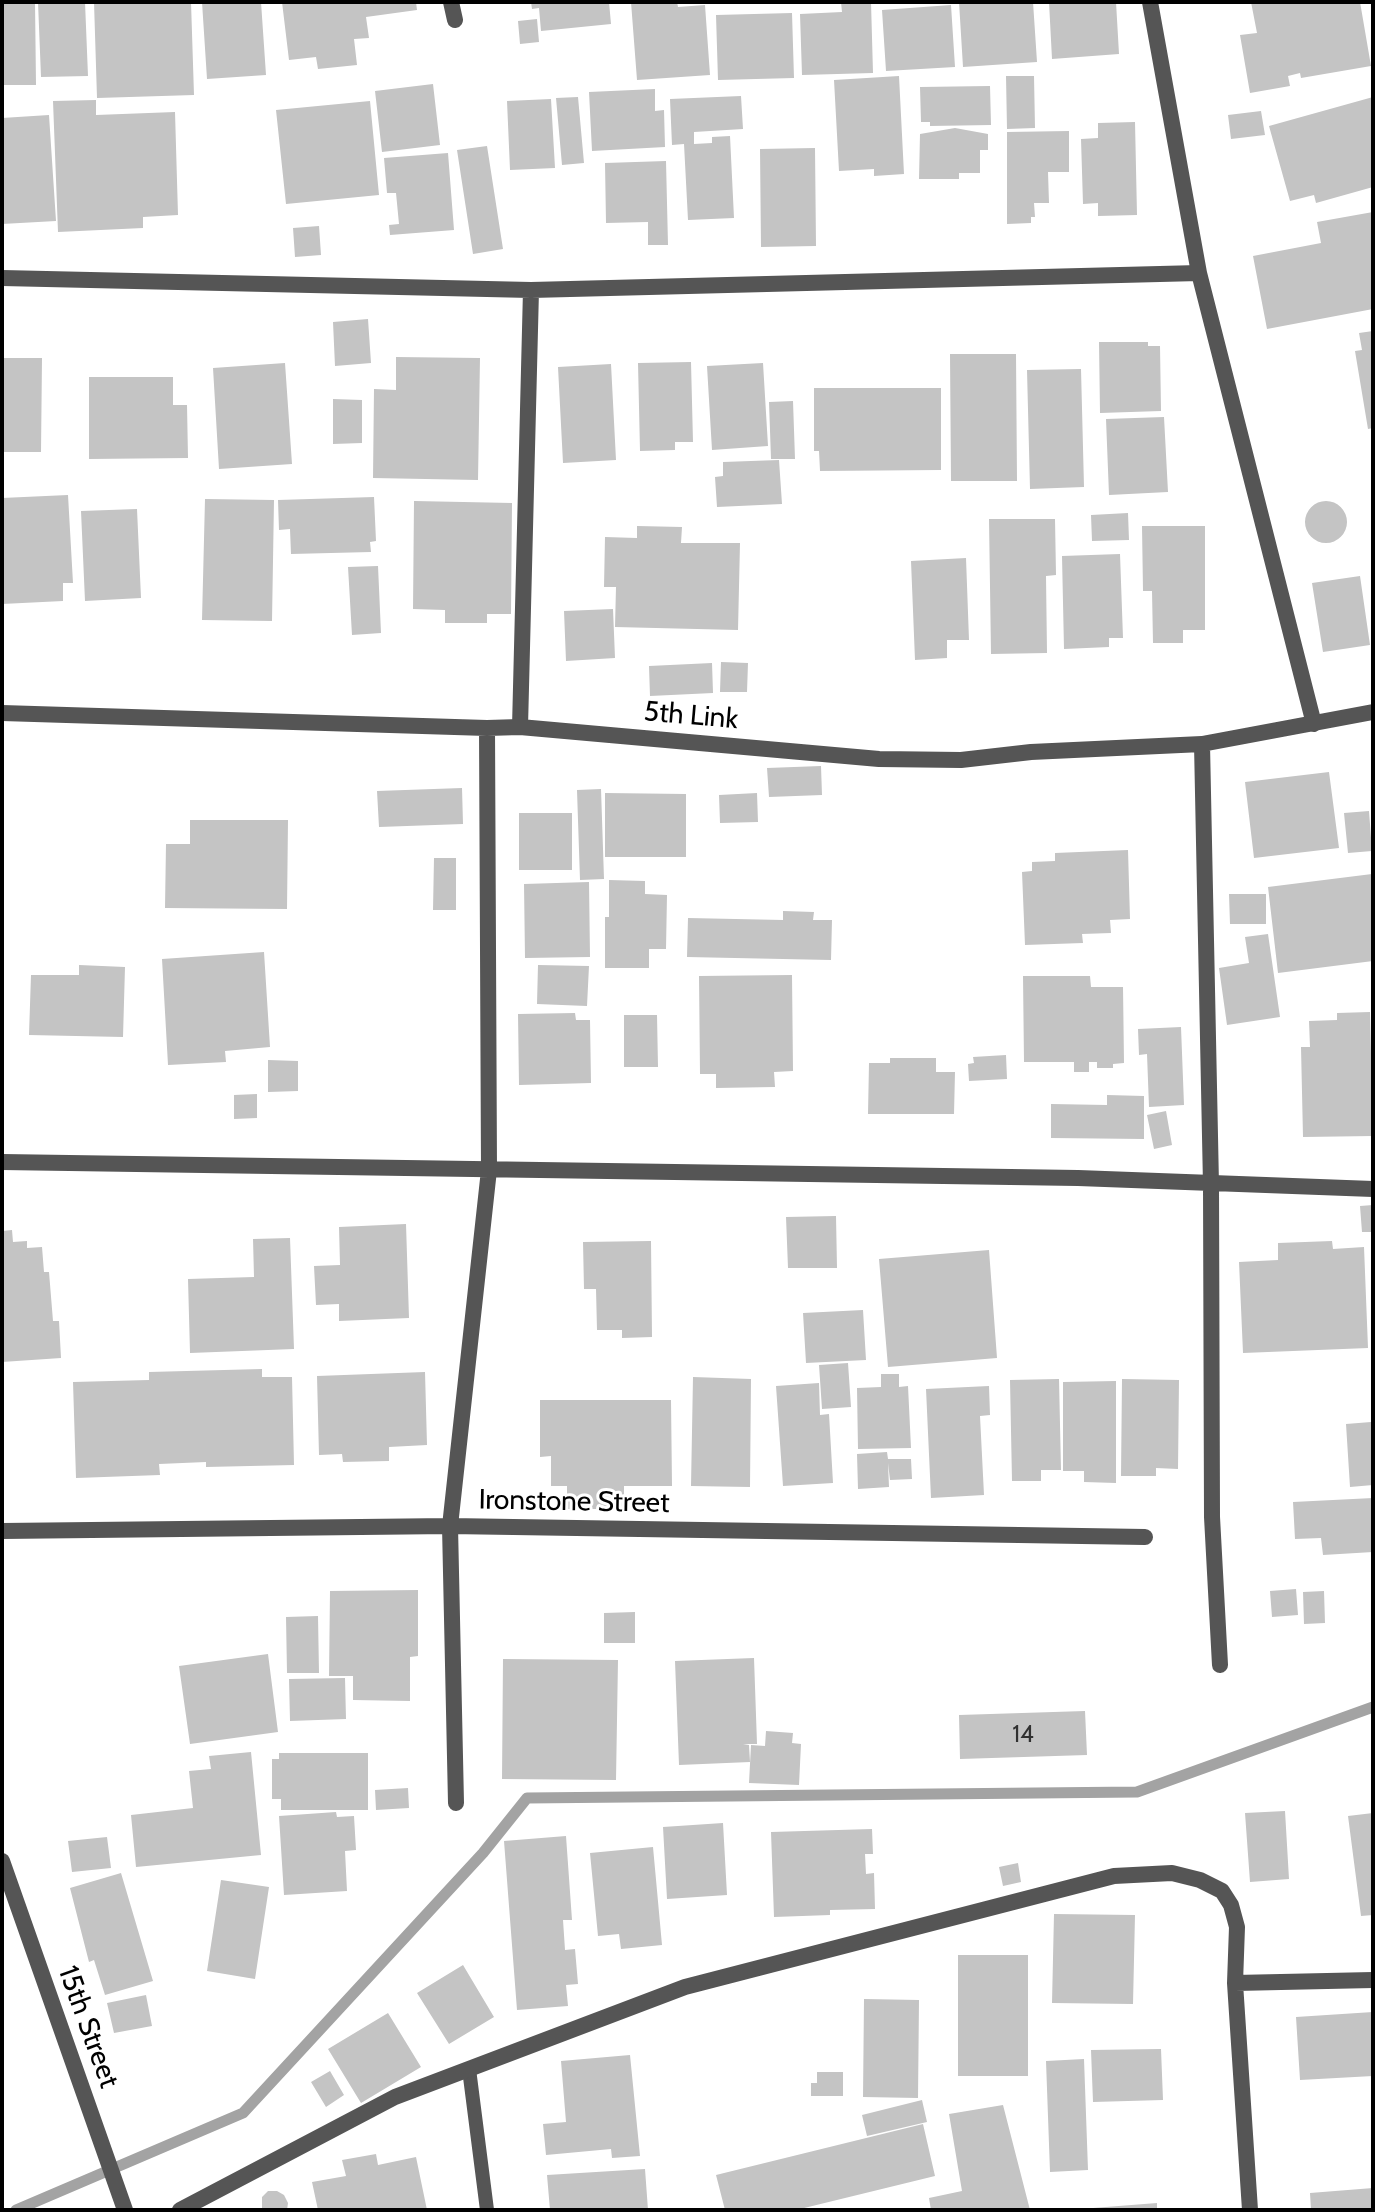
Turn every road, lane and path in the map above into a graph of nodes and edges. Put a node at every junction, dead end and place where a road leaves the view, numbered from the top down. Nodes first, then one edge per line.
1 (451, 2) edge
2 (1150, 2) edge
3 (455, 20) dead end
4 (1199, 273) junction
5 (2, 278) edge
6 (531, 290) junction
7 (1373, 712) edge
8 (2, 713) edge
9 (1314, 724) junction
10 (520, 727) junction
11 (487, 728) junction
12 (1202, 744) junction
13 (2, 1162) edge
14 (489, 1170) junction
15 (1211, 1185) junction
16 (1373, 1189) edge
17 (450, 1526) junction
18 (2, 1531) edge
19 (1145, 1537) dead end
20 (1220, 1665) dead end
21 (456, 1803) dead end
22 (2, 1861) edge
23 (1373, 1980) edge
24 (1235, 1983) junction
25 (469, 2069) junction
26 (125, 2210) edge
27 (180, 2210) edge
28 (487, 2210) edge
29 (1250, 2210) edge

1 - 3 street
2 - 4 street
4 - 6 street
4 - 9 street
5 - 6 street
6 - 10 street
7 - 9 street, 5th Link
8 - 11 street, 5th Link
9 - 12 street, 5th Link
10 - 11 street, 5th Link
10 - 12 street, 5th Link
11 - 14 street
12 - 15 street
13 - 14 street
14 - 15 street
14 - 17 street
15 - 16 street
15 - 20 street
17 - 18 street, Ironstone Street
17 - 19 street, Ironstone Street
17 - 21 street
22 - 26 street, 15th Street
23 - 24 street
24 - 25 street
24 - 29 street
25 - 27 street
25 - 28 lane

